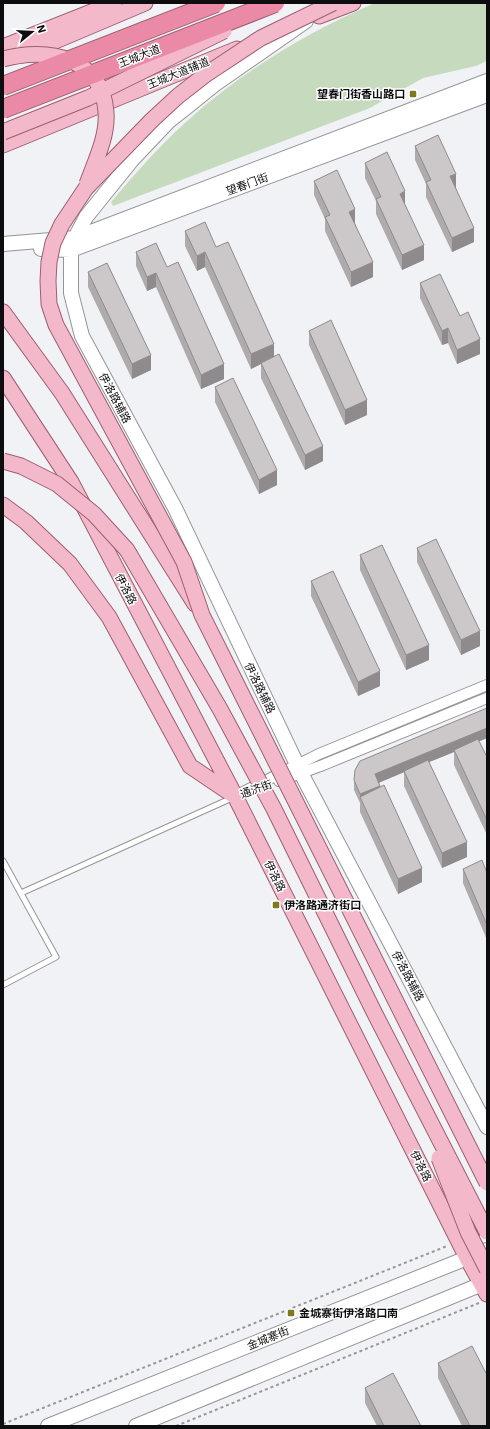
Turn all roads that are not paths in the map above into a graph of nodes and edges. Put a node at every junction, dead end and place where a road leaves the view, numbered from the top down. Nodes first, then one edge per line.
1 (114, 3) edge
2 (145, 3) edge
3 (216, 3) edge
4 (275, 3) edge
5 (281, 3) edge
6 (333, 3) edge
7 (353, 3) edge
8 (306, 21) junction
9 (3, 47) edge
10 (3, 59) edge
11 (3, 63) edge
12 (487, 81) edge
13 (3, 86) edge
14 (487, 95) edge
15 (3, 109) edge
16 (3, 132) edge
17 (3, 145) edge
18 (86, 188) junction
19 (3, 244) edge
20 (73, 244) junction
21 (3, 249) edge
22 (3, 312) edge
23 (3, 378) edge
24 (3, 461) edge
25 (3, 505) edge
26 (202, 615) junction
27 (487, 685) edge
28 (487, 698) edge
29 (299, 769) junction
30 (235, 796) junction
31 (3, 861) edge
32 (21, 893) junction
33 (3, 985) edge
34 (411, 1084) junction
35 (487, 1126) edge
36 (487, 1183) edge
37 (487, 1232) edge
38 (487, 1250) edge
39 (467, 1258) junction
40 (487, 1269) edge
41 (484, 1291) edge
42 (48, 1426) edge
43 (136, 1426) edge

1 - 9 main road
2 - 11 main road
3 - 13 highway, 王城大道, bridge
4 - 15 highway, 王城大道, bridge
5 - 16 main road, bridge
6 - 18 main road, bridge
7 - 8 main road, 王城大道辅道
8 - 17 main road, 王城大道辅道
8 - 20 main road
10 - 18 main road, bridge
12 - 20 main road, 望春门街
14 - 20 main road, 望春门街
18 - 26 main road, bridge
19 - 20 main road
20 - 21 main road, 望春门街
20 - 29 main road, 伊洛路辅路
22 - 26 main road, bridge
23 - 30 main road, 伊洛路
24 - 34 main road, bridge
25 - 30 main road
26 - 36 main road, bridge
27 - 29 street, 通济街
28 - 29 street, 通济街
29 - 30 street, 通济街
29 - 35 main road, 伊洛路辅路
30 - 32 lane
30 - 39 main road, 伊洛路
31 - 32 lane
32 - 33 lane
34 - 37 main road, bridge
34 - 40 main road, bridge
38 - 39 main road, 金城寨街
39 - 41 main road, 伊洛路
39 - 42 main road, 金城寨街
41 - 43 main road

